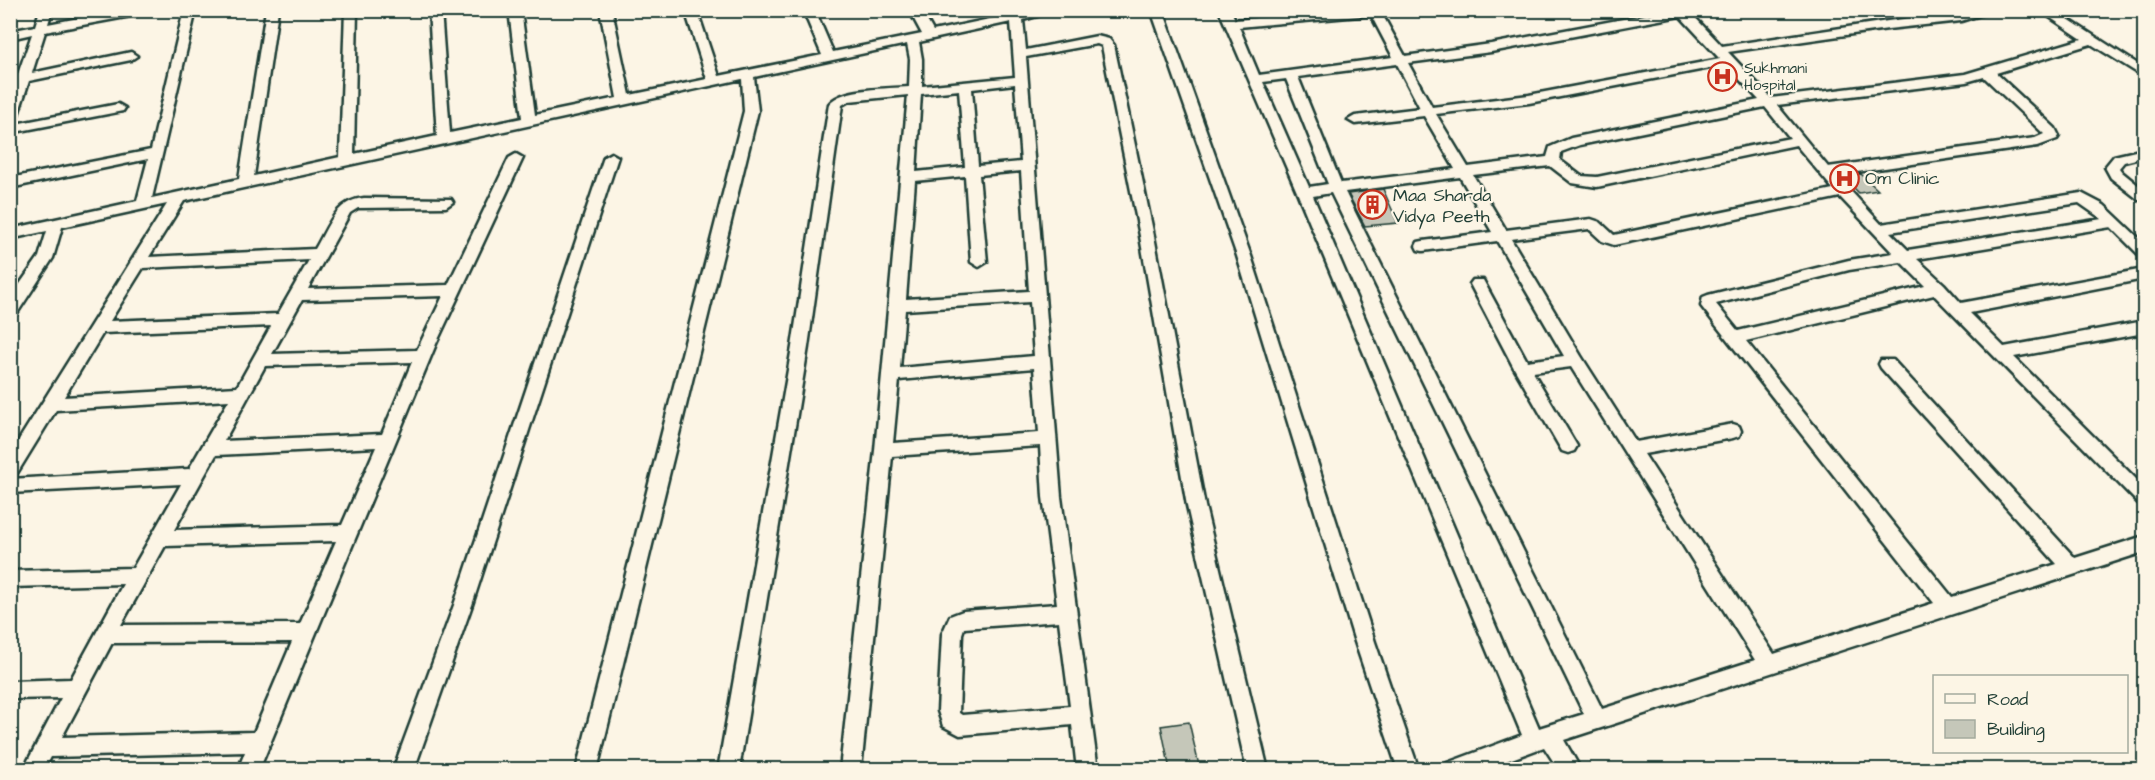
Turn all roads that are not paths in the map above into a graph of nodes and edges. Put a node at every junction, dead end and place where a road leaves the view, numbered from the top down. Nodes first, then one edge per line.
1 (46, 10) edge
2 (142, 10) edge
3 (190, 10) edge
4 (272, 10) edge
5 (351, 10) edge
6 (435, 10) edge
7 (515, 10) edge
8 (606, 10) edge
9 (691, 10) edge
10 (809, 10) edge
11 (915, 10) edge
12 (977, 10) edge
13 (1157, 10) edge
14 (1990, 10) edge
15 (2045, 10) edge
16 (1050, 11) edge
17 (1379, 11) edge
18 (1682, 11) edge
19 (104, 14) edge
20 (1017, 17) junction
21 (1228, 17) edge
22 (985, 24) junction
23 (40, 29) junction
24 (10, 35) edge
25 (921, 37) junction
26 (2092, 40) junction
27 (1019, 55) junction
28 (130, 56) dead end
29 (1724, 56) junction
30 (829, 57) junction
31 (1403, 61) junction
32 (1988, 73) junction
33 (2145, 73) edge
34 (747, 74) junction
35 (1290, 75) junction
36 (24, 78) junction
37 (1255, 79) junction
38 (1021, 80) junction
39 (714, 81) junction
40 (965, 86) junction
41 (915, 90) junction
42 (624, 100) junction
43 (1768, 102) junction
44 (118, 108) dead end
45 (1429, 113) junction
46 (10, 118) edge
47 (1355, 120) dead end
48 (529, 121) junction
49 (10, 129) edge
50 (1800, 140) junction
51 (444, 141) junction
52 (156, 153) junction
53 (2145, 153) edge
54 (611, 157) dead end
55 (516, 158) dead end
56 (347, 161) junction
57 (1553, 161) junction
58 (1027, 166) junction
59 (1465, 171) junction
60 (971, 172) junction
61 (1825, 172) junction
62 (908, 177) junction
63 (246, 182) junction
64 (10, 183) edge
65 (1336, 188) junction
66 (1304, 192) junction
67 (1843, 192) junction
68 (179, 197) junction
69 (2145, 197) edge
70 (446, 202) dead end
71 (143, 205) junction
72 (2114, 222) junction
73 (56, 224) junction
74 (1878, 229) junction
75 (10, 234) edge
76 (1503, 236) junction
77 (1423, 246) dead end
78 (2145, 251) edge
79 (318, 254) junction
80 (1905, 255) junction
81 (979, 262) dead end
82 (138, 263) junction
83 (2145, 274) edge
84 (1478, 284) dead end
85 (1939, 288) junction
86 (454, 290) junction
87 (296, 295) junction
88 (1037, 296) junction
89 (897, 305) junction
90 (1960, 309) junction
91 (10, 311) edge
92 (281, 320) junction
93 (99, 327) junction
94 (2145, 327) edge
95 (1735, 338) junction
96 (2003, 353) junction
97 (424, 356) junction
98 (259, 360) junction
99 (1575, 360) junction
100 (1042, 361) junction
101 (1887, 364) dead end
102 (1522, 368) junction
103 (891, 375) junction
104 (240, 393) junction
105 (51, 404) junction
106 (1733, 431) dead end
107 (1047, 439) junction
108 (388, 440) junction
109 (1568, 446) dead end
110 (210, 448) junction
111 (1634, 449) junction
112 (884, 450) junction
113 (10, 470) edge
114 (194, 476) junction
115 (10, 486) edge
116 (2145, 498) edge
117 (348, 533) junction
118 (160, 538) junction
119 (2145, 544) edge
120 (2071, 567) junction
121 (138, 576) junction
122 (10, 579) edge
123 (1949, 608) junction
124 (1067, 612) junction
125 (305, 633) junction
126 (106, 634) junction
127 (1769, 664) junction
128 (77, 688) junction
129 (10, 690) edge
130 (1080, 715) junction
131 (1597, 720) junction
132 (1542, 738) junction
133 (259, 742) junction
134 (45, 747) junction
135 (33, 770) edge
136 (248, 770) edge
137 (403, 770) edge
138 (586, 770) edge
139 (728, 770) edge
140 (850, 770) edge
141 (1088, 770) edge
142 (1258, 770) edge
143 (1409, 770) edge
144 (1454, 770) edge
145 (1571, 770) edge

1 - 23 street
2 - 19 street
3 - 52 street
4 - 63 street
5 - 56 street
6 - 51 street
7 - 48 street
8 - 42 street
9 - 39 street
10 - 30 street
11 - 25 street
12 - 22 street
13 - 143 street
14 - 29 street
15 - 26 street
16 - 20 street
17 - 21 street
17 - 31 street
18 - 29 street
18 - 31 street
19 - 23 street
20 - 22 street
20 - 27 street
21 - 37 street
22 - 25 street
23 - 24 street
23 - 36 street
25 - 30 street
25 - 41 street
26 - 32 street
26 - 33 street
27 - 38 street
27 - 142 street
28 - 36 street
29 - 43 street
29 - 45 street
30 - 34 street
31 - 35 street
31 - 45 street
32 - 43 street
32 - 61 street
34 - 39 street
34 - 138 street
35 - 37 street
35 - 65 street
36 - 46 street
37 - 66 street
38 - 40 street
38 - 58 street
39 - 42 street
40 - 41 street
40 - 60 street
41 - 62 street
41 - 139 street
42 - 48 street
43 - 50 street
43 - 57 street
44 - 49 street
45 - 47 street
45 - 59 street
48 - 51 street
50 - 57 street
50 - 61 street
51 - 56 street
52 - 64 street
52 - 71 street
53 - 69 street
54 - 137 street
55 - 86 street
56 - 63 street
57 - 59 street
58 - 60 street
58 - 88 street
59 - 65 street
59 - 76 street
60 - 62 street
60 - 81 street
61 - 67 street
62 - 89 street
63 - 68 street
65 - 66 street
65 - 131 street
66 - 132 street
67 - 74 street
67 - 76 street
68 - 71 street
68 - 82 street
70 - 79 street
71 - 73 street
72 - 74 street
72 - 78 street
72 - 80 street
73 - 75 street
73 - 91 street
74 - 80 street
76 - 77 street
76 - 99 street
79 - 82 street
79 - 87 street
80 - 85 street
80 - 95 street
82 - 93 street
83 - 90 street
84 - 102 street
85 - 90 street
85 - 95 street
86 - 87 street
86 - 97 street
87 - 92 street
88 - 89 street
88 - 100 street
89 - 103 street
90 - 96 street
92 - 93 street
92 - 98 street
93 - 105 street
94 - 96 street
95 - 123 street
96 - 116 street
97 - 98 street
97 - 108 street
98 - 104 street
99 - 102 street
99 - 111 street
100 - 103 street
100 - 107 street
101 - 120 street
102 - 109 street
103 - 112 street
104 - 105 street
104 - 110 street
105 - 113 street
106 - 111 street
107 - 112 street
107 - 124 street
108 - 110 street
108 - 117 street
110 - 114 street
111 - 127 street
112 - 140 street
114 - 115 street
114 - 118 street
117 - 118 street
117 - 125 street
118 - 121 street
119 - 120 street
120 - 123 street
121 - 122 street
121 - 126 street
123 - 127 street
124 - 130 street
124 - 130 street
125 - 126 street
125 - 133 street
126 - 128 street
127 - 131 street
128 - 129 street
128 - 134 street
130 - 141 street
131 - 132 street
132 - 144 street
132 - 145 street
133 - 134 street
133 - 136 street
134 - 135 street

